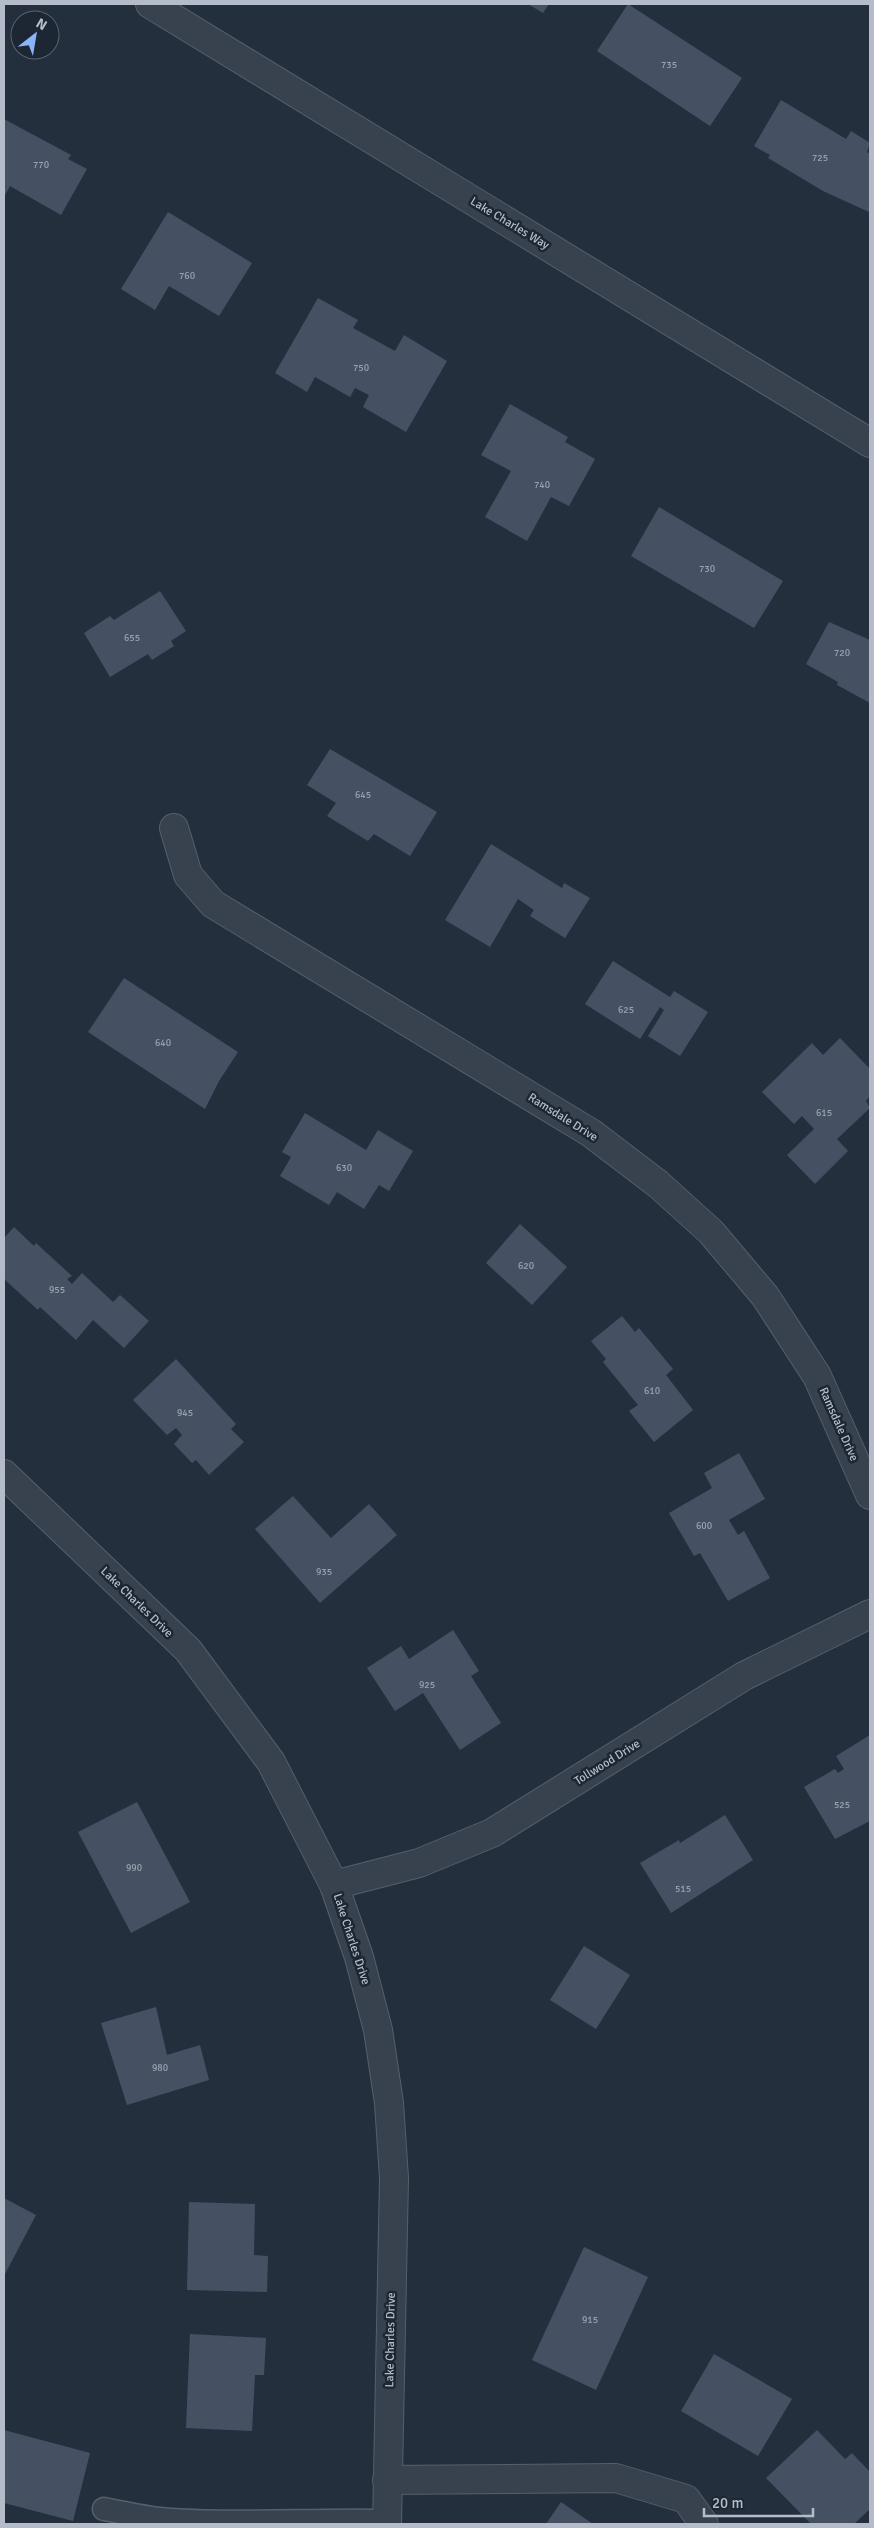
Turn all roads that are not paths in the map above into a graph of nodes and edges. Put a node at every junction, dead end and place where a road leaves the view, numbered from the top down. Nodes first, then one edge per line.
1 (150, 4) edge
2 (870, 443) edge
3 (174, 828) dead end
4 (4, 1474) edge
5 (870, 1495) edge
6 (870, 1614) edge
7 (334, 1885) junction
8 (387, 2480) junction
9 (104, 2509) dead end
10 (387, 2523) edge
11 (704, 2524) edge

1 - 2 street, Lake Charles Way
3 - 5 street, Ramsdale Drive
4 - 7 street, Lake Charles Drive
6 - 7 street, Tollwood Drive
7 - 8 street, Lake Charles Drive
8 - 10 street, Lake Charles Drive
8 - 11 street
9 - 10 lane

